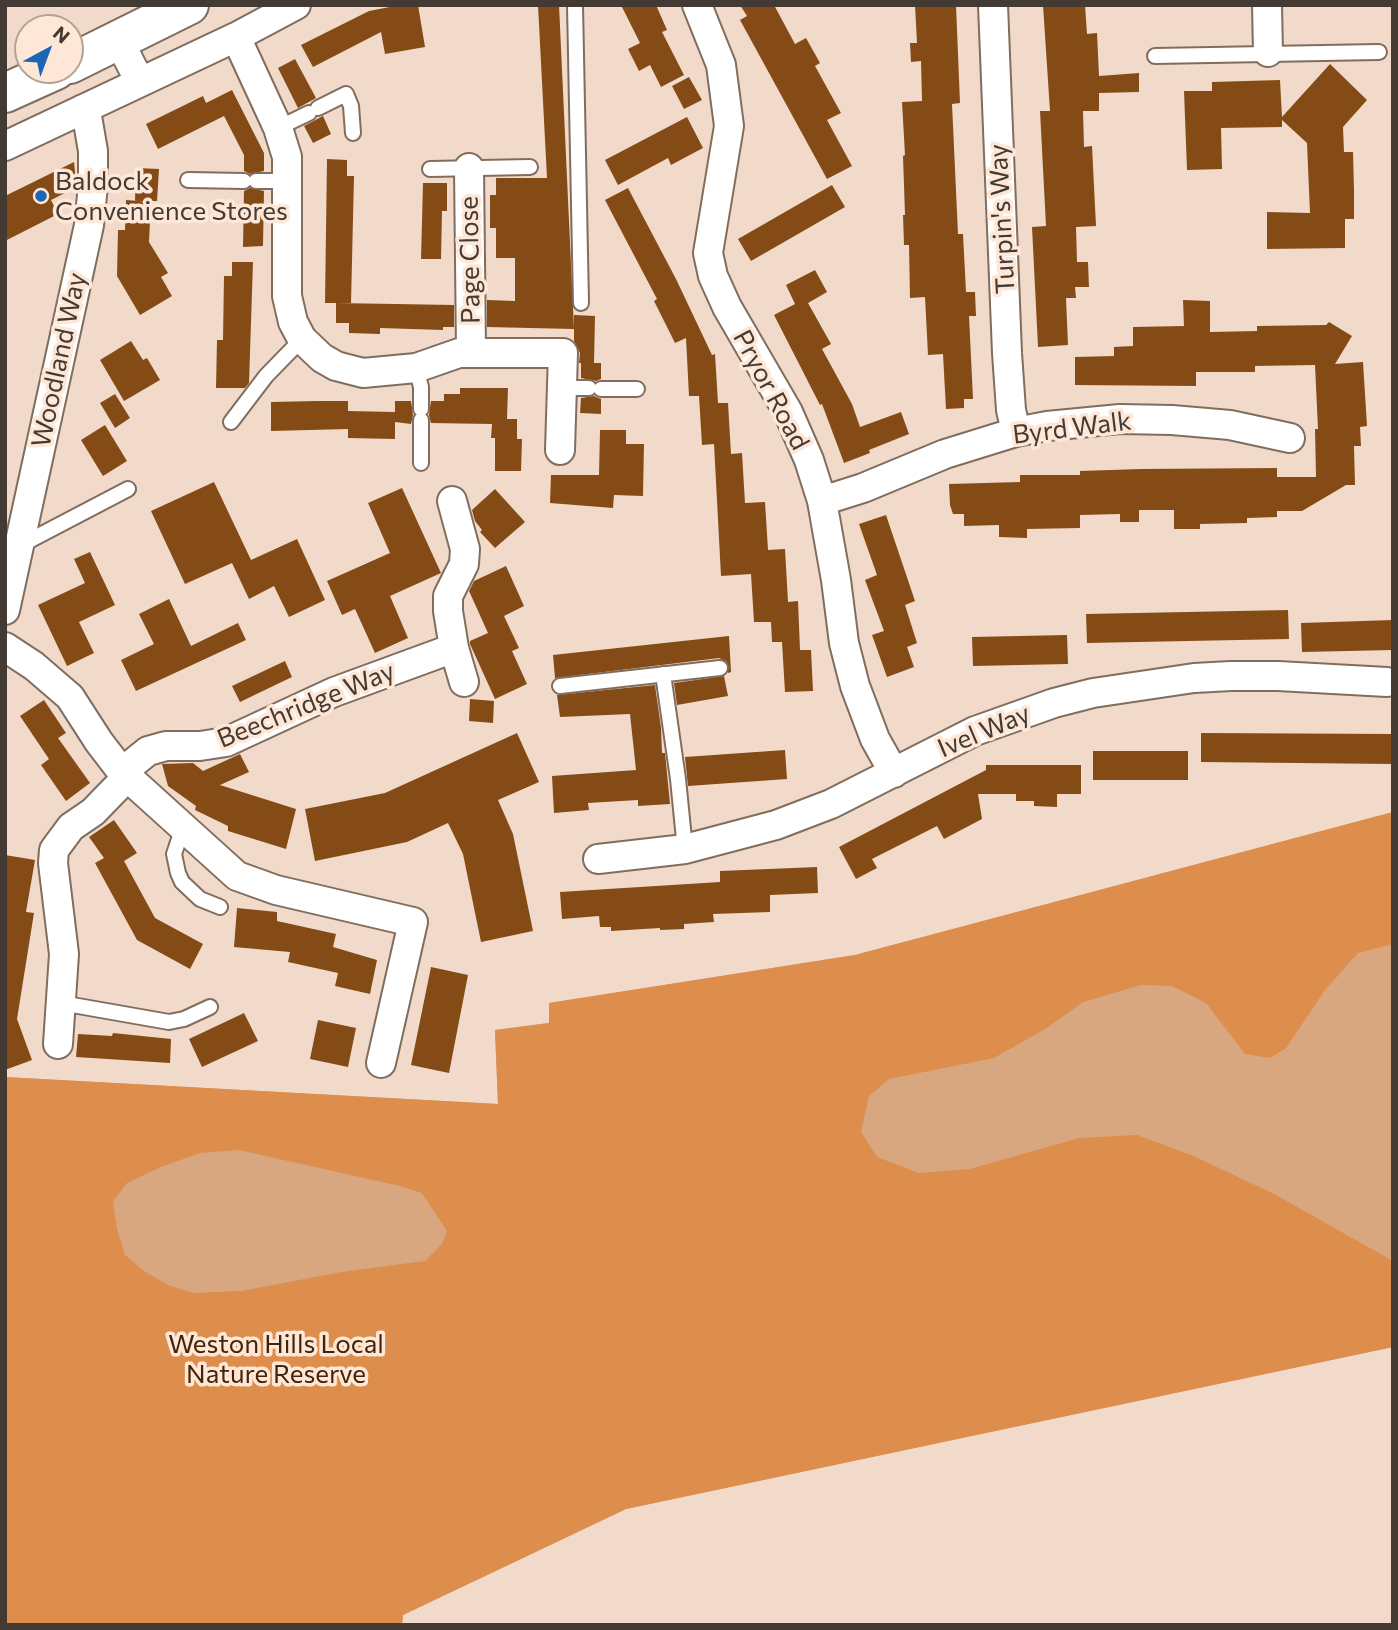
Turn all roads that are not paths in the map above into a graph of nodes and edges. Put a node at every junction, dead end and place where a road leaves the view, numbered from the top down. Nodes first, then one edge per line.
1 (189, 5) edge
2 (296, 5) edge
3 (575, 5) edge
4 (697, 5) edge
5 (993, 5) edge
6 (1267, 5) edge
7 (236, 37) junction
8 (119, 41) junction
9 (1268, 52) junction
10 (1379, 52) dead end
11 (1155, 56) dead end
12 (84, 57) edge
13 (140, 82) junction
14 (25, 84) edge
15 (5, 93) edge
16 (83, 109) junction
17 (278, 128) junction
18 (353, 133) dead end
19 (5, 146) edge
20 (530, 167) dead end
21 (430, 169) dead end
22 (469, 169) junction
23 (188, 180) dead end
24 (289, 181) junction
25 (581, 303) dead end
26 (302, 339) junction
27 (471, 352) junction
28 (416, 368) junction
29 (584, 388) junction
30 (637, 389) dead end
31 (231, 422) dead end
32 (1016, 432) junction
33 (1290, 438) dead end
34 (560, 450) dead end
35 (421, 463) dead end
36 (128, 489) dead end
37 (822, 500) junction
38 (452, 501) dead end
39 (19, 546) junction
40 (5, 610) edge
41 (5, 647) edge
42 (454, 648) junction
43 (720, 668) dead end
44 (663, 674) junction
45 (464, 682) dead end
46 (1387, 682) dead end
47 (560, 686) dead end
48 (894, 773) junction
49 (125, 774) junction
50 (183, 827) junction
51 (685, 849) junction
52 (598, 859) dead end
53 (220, 907) dead end
54 (61, 1003) junction
55 (210, 1007) dead end
56 (58, 1044) dead end
57 (381, 1063) dead end

1 - 8 main road
2 - 7 street
3 - 25 lane
4 - 37 street, Pryor Road
5 - 32 street, Turpin's Way
6 - 9 street
7 - 13 street
7 - 17 street, Page Close
8 - 12 main road
8 - 13 street
9 - 10 lane
9 - 11 lane
13 - 16 street
14 - 15 main road
16 - 19 street
16 - 39 street, Woodland Way
17 - 18 lane
17 - 24 street, Page Close
20 - 22 lane
21 - 22 lane
22 - 27 street, Page Close
23 - 24 lane
24 - 26 street, Page Close
26 - 28 street, Page Close
26 - 31 lane
27 - 28 street, Page Close
27 - 29 street, Page Close
28 - 35 lane
29 - 30 lane
29 - 34 street, Page Close
32 - 33 street, Byrd Walk
32 - 37 street, Byrd Walk
36 - 39 lane
37 - 48 street, Pryor Road
38 - 42 street
39 - 40 street, Woodland Way
41 - 49 street
42 - 45 street
42 - 49 street, Beechridge Way
43 - 44 lane
44 - 47 lane
44 - 51 lane
46 - 48 street, Ivel Way
48 - 51 street, Ivel Way
49 - 50 street
49 - 54 street
50 - 53 lane
50 - 57 street
51 - 52 street, Ivel Way
54 - 55 lane
54 - 56 street

